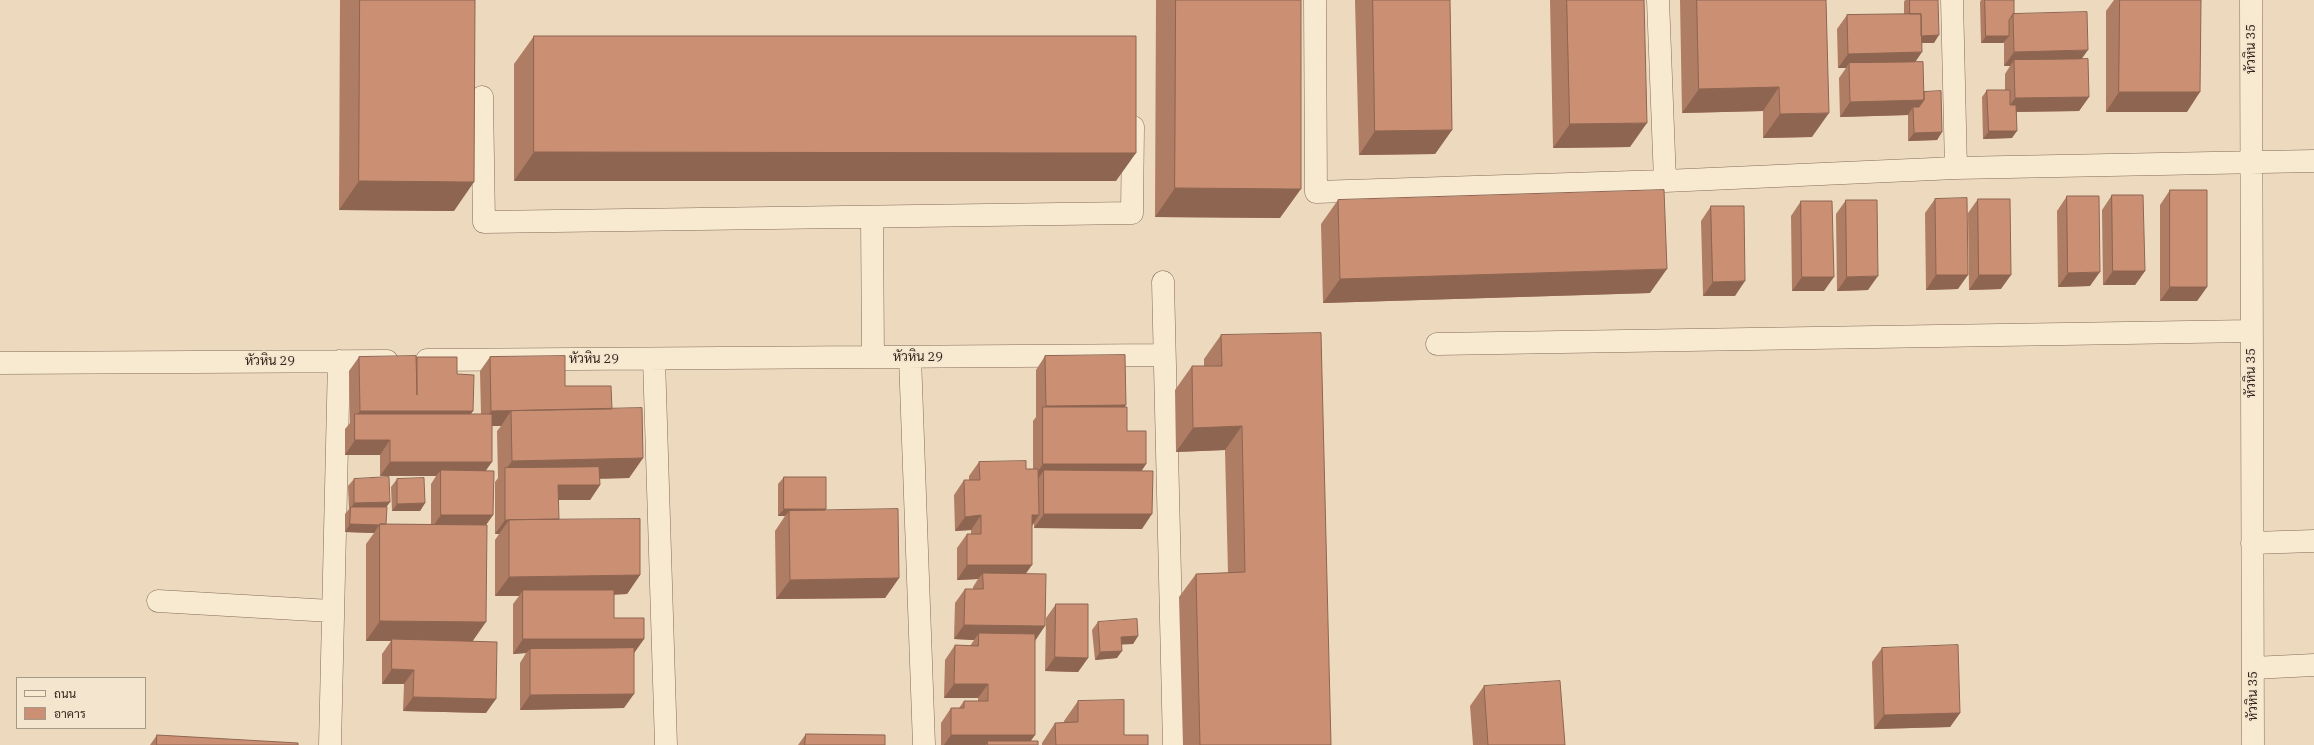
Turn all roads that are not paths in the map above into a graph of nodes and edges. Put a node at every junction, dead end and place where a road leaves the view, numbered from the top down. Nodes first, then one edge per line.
1 (1315, 0) edge
2 (1658, 0) edge
3 (1952, 0) edge
4 (2251, 0) edge
5 (482, 97) dead end
6 (1133, 112) edge
7 (2314, 161) edge
8 (2251, 163) junction
9 (1956, 168) junction
10 (1665, 181) junction
11 (872, 218) junction
12 (1162, 282) dead end
13 (2251, 331) junction
14 (1437, 344) dead end
15 (1164, 356) junction
16 (873, 357) junction
17 (910, 357) junction
18 (654, 358) junction
19 (339, 361) junction
20 (0, 363) edge
21 (2314, 541) edge
22 (2252, 543) junction
23 (158, 601) dead end
24 (331, 611) junction
25 (2314, 665) edge
26 (2252, 668) junction
27 (330, 745) edge
28 (666, 745) edge
29 (924, 745) edge
30 (1174, 745) edge
31 (2253, 745) edge

1 - 10 street
2 - 10 street
3 - 9 street
4 - 8 street, หัวหิน 35
5 - 11 street
6 - 11 street
7 - 8 street
8 - 9 street
8 - 13 street, หัวหิน 35
9 - 10 street
11 - 16 street
12 - 15 street
13 - 14 street
13 - 22 street, หัวหิน 35
15 - 17 street, หัวหิน 29
15 - 30 street
16 - 17 street, หัวหิน 29
16 - 18 street, หัวหิน 29
17 - 29 street
18 - 19 street, หัวหิน 29
18 - 28 street
19 - 20 street, หัวหิน 29
19 - 24 street
21 - 22 street
22 - 26 street, หัวหิน 35
23 - 24 street
24 - 27 street
25 - 26 street
26 - 31 street, หัวหิน 35

